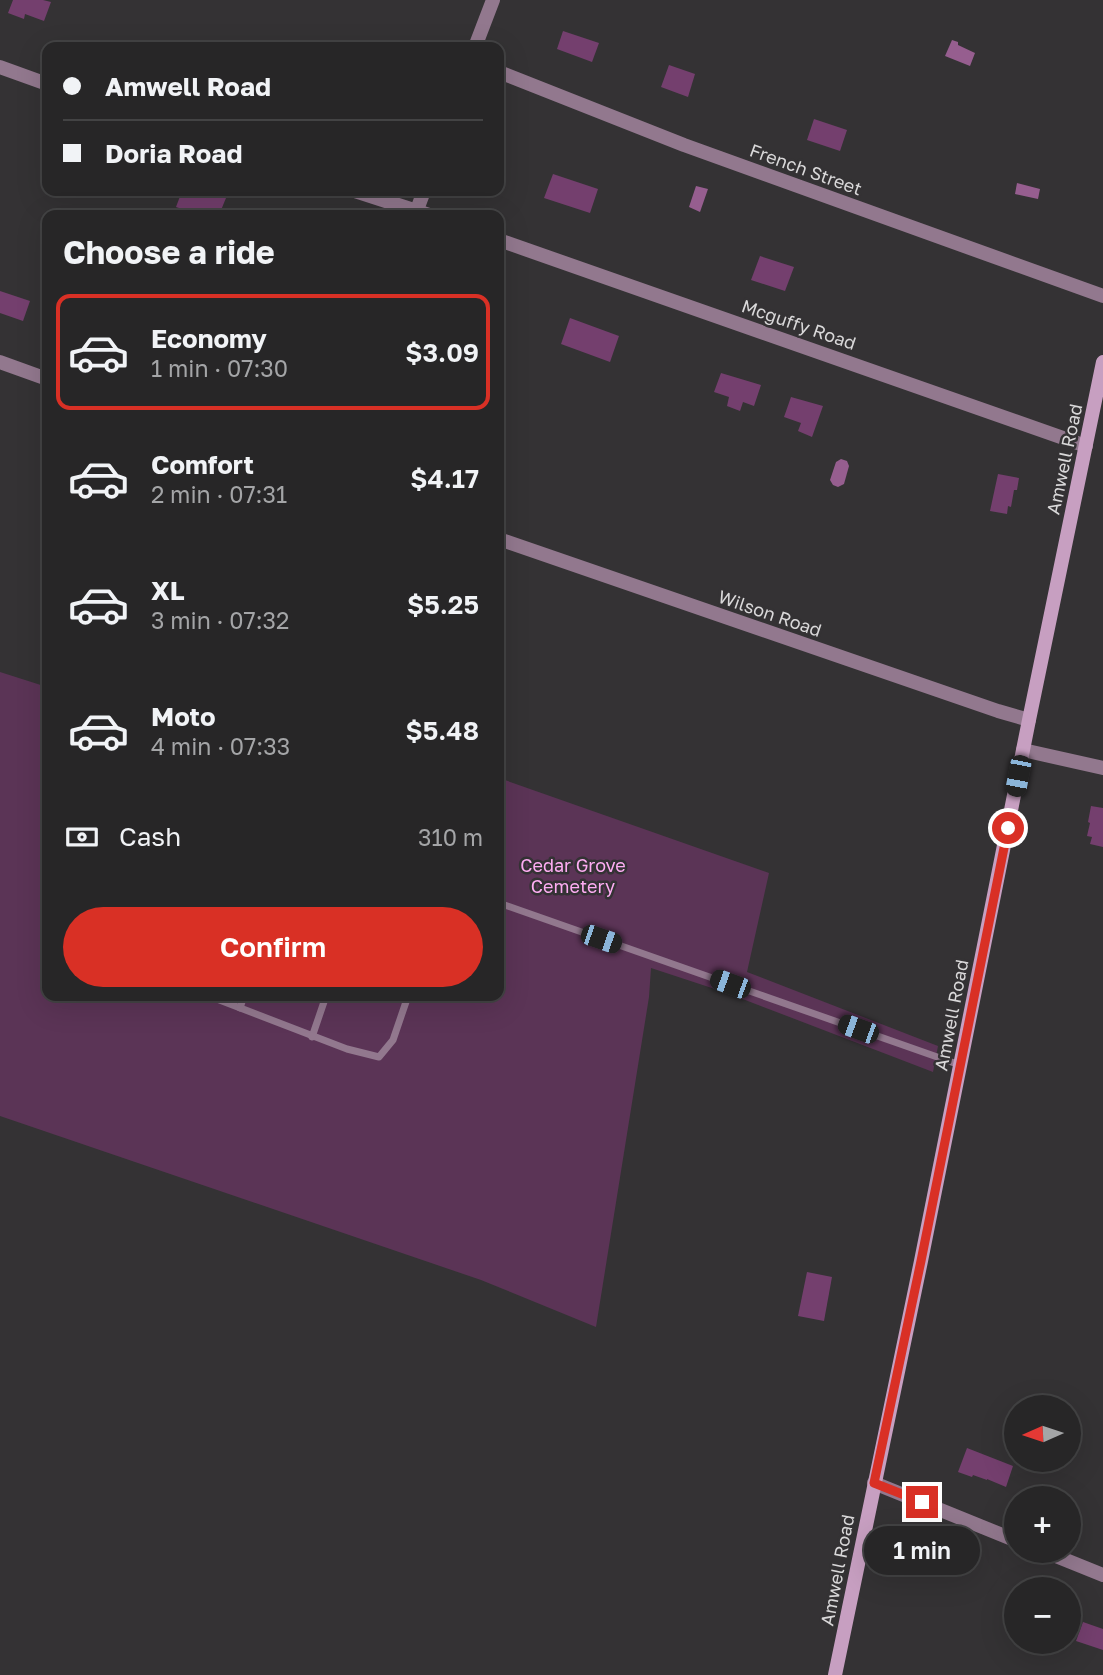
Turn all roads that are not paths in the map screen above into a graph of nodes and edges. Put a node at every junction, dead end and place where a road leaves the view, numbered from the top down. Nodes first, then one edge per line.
1 (493, 0) edge
2 (477, 42) edge
3 (0, 67) edge
4 (504, 74) edge
5 (42, 82) edge
6 (369, 196) edge
7 (409, 210) edge
8 (504, 242) edge
9 (1103, 296) edge
10 (0, 362) edge
11 (1103, 362) edge
12 (42, 377) edge
13 (1086, 446) junction
14 (504, 541) edge
15 (1030, 720) junction
16 (1023, 750) junction
17 (1103, 768) edge
18 (504, 905) edge
19 (222, 1001) edge
20 (242, 1001) edge
21 (324, 1001) edge
22 (406, 1001) edge
23 (240, 1008) junction
24 (312, 1037) junction
25 (961, 1065) junction
26 (874, 1483) junction
27 (1004, 1536) edge
28 (1073, 1563) edge
29 (1103, 1575) edge
30 (835, 1675) edge

1 - 2 street
3 - 5 street
4 - 9 street, French Street
6 - 7 street
8 - 13 street, Mcguffy Road
10 - 12 street
11 - 13 main road, Amwell Road
13 - 15 main road, Amwell Road
14 - 15 street, Wilson Road
15 - 16 main road, Amwell Road
16 - 17 street
16 - 25 main road, Amwell Road
18 - 25 lane
19 - 23 lane
20 - 23 lane
21 - 24 lane
22 - 24 lane
23 - 24 lane
25 - 26 main road, Amwell Road
26 - 27 street
26 - 30 main road, Amwell Road
28 - 29 street

